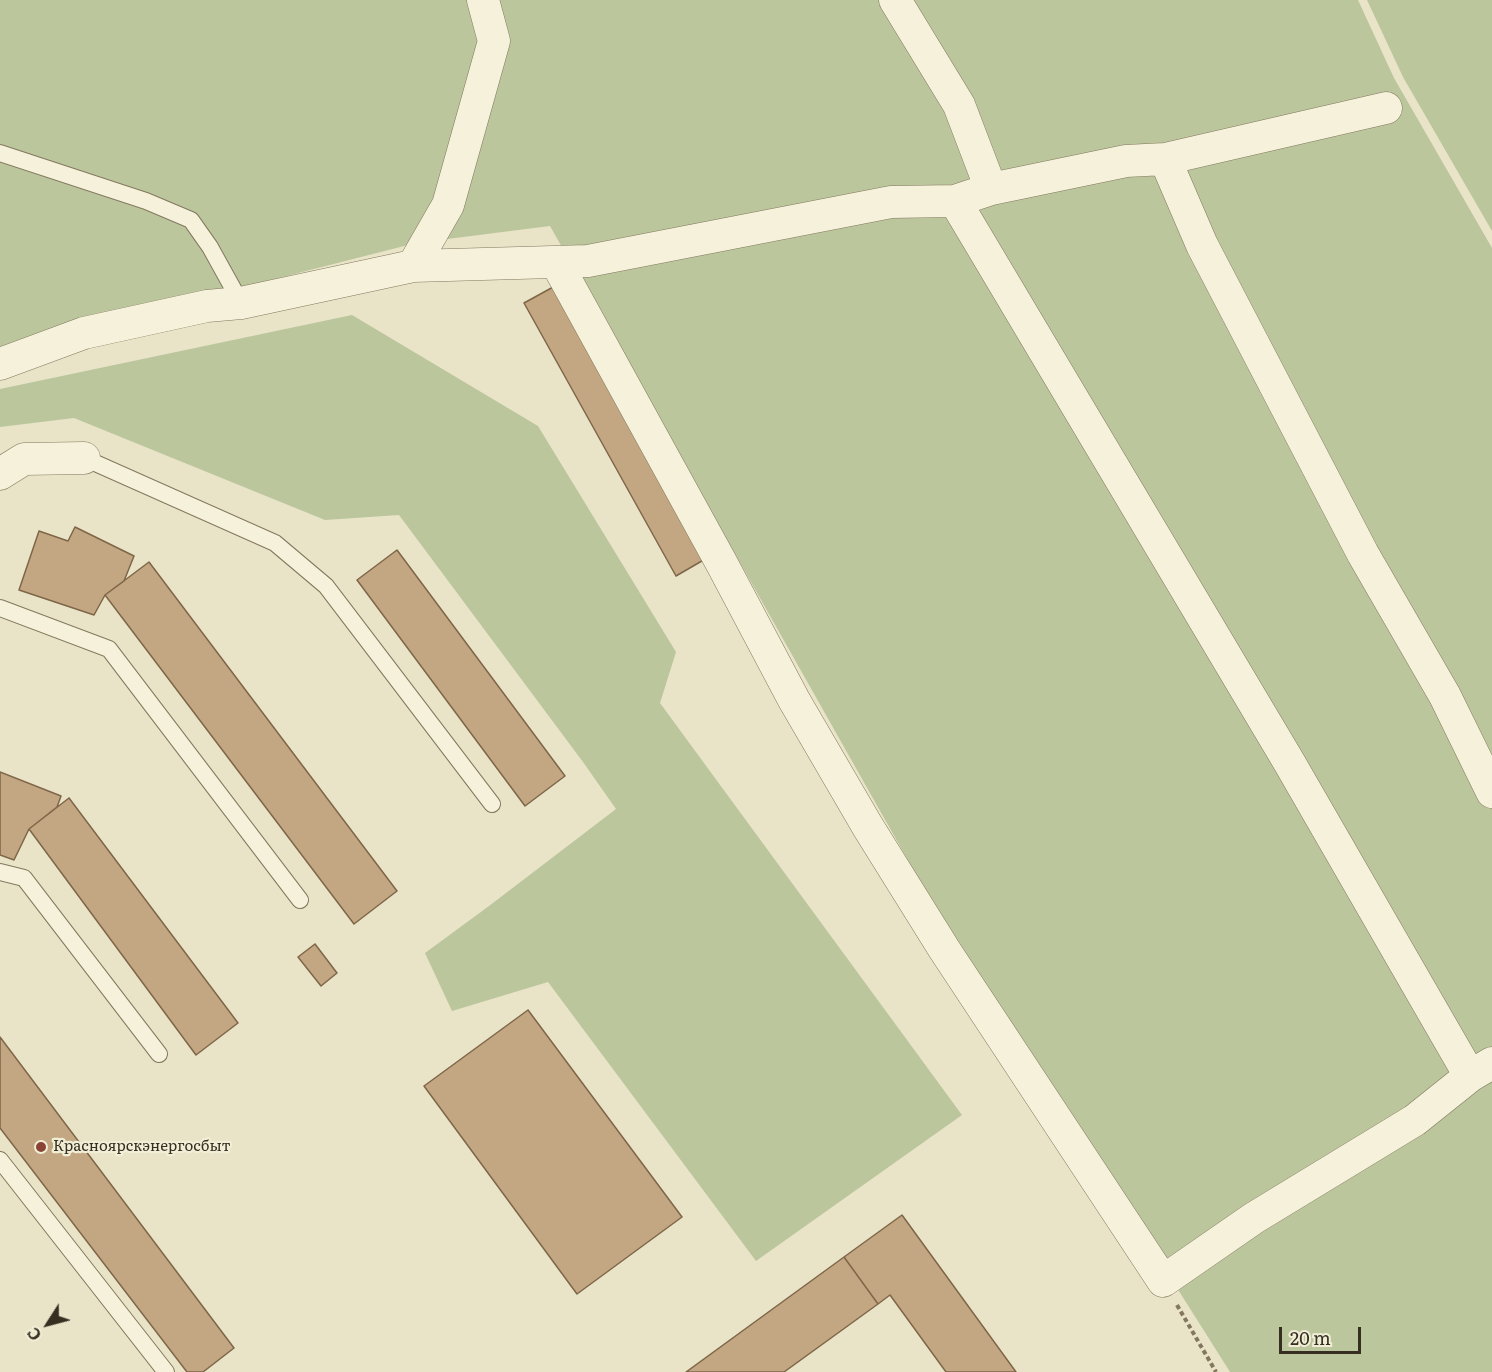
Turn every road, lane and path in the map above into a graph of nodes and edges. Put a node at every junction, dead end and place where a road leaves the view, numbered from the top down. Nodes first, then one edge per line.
1 (483, 0) edge
2 (895, 0) edge
3 (1386, 108) dead end
4 (0, 153) edge
5 (1165, 159) junction
6 (991, 189) junction
7 (955, 201) junction
8 (556, 262) junction
9 (412, 266) junction
10 (241, 303) junction
11 (0, 364) edge
12 (84, 458) joint
13 (0, 474) edge
14 (0, 608) edge
15 (1492, 792) edge
16 (492, 804) dead end
17 (0, 873) edge
18 (300, 900) dead end
19 (159, 1054) dead end
20 (1481, 1070) edge
21 (0, 1160) edge
22 (1163, 1281) junction
23 (166, 1372) edge
24 (1216, 1372) edge

1 - 9 street
2 - 6 street
3 - 5 street
4 - 10 lane
5 - 6 street
5 - 15 street
6 - 7 street
7 - 8 street
7 - 20 street
8 - 9 street
8 - 22 street
9 - 10 street
10 - 11 street
12 - 13 street
12 - 16 lane
14 - 18 lane
17 - 19 lane
20 - 22 street
21 - 23 lane
22 - 24 path

